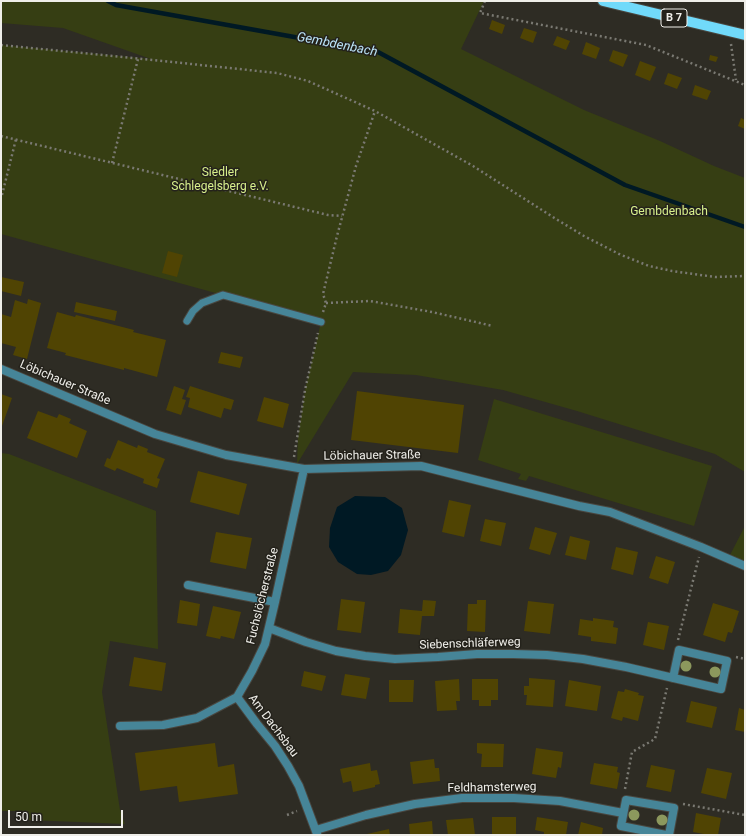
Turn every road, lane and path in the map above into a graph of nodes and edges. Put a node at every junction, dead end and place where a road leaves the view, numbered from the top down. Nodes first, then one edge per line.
1 (485, 1) edge
2 (603, 1) edge
3 (622, 3) edge
4 (729, 31) junction
5 (745, 35) edge
6 (1, 45) edge
7 (138, 59) junction
8 (736, 81) junction
9 (745, 84) edge
10 (375, 111) junction
11 (1, 136) edge
12 (16, 140) junction
13 (112, 163) junction
14 (2, 195) edge
15 (342, 216) junction
16 (745, 276) edge
17 (326, 303) junction
18 (187, 321) dead end
19 (321, 322) junction
20 (493, 326) dead end
21 (1, 369) edge
22 (292, 468) junction
23 (304, 469) junction
24 (701, 547) junction
25 (745, 566) edge
26 (188, 585) dead end
27 (276, 602) junction
28 (269, 628) junction
29 (679, 650) junction
30 (671, 677) junction
31 (237, 697) junction
32 (120, 726) dead end
33 (626, 800) junction
34 (674, 808) junction
35 (294, 812) dead end
36 (623, 813) junction
37 (286, 815) dead end
38 (745, 815) edge
39 (316, 832) edge
40 (666, 835) edge
41 (669, 835) edge

1 - 8 path
2 - 3 main road, B 7
3 - 4 main road, B 7
4 - 5 main road, B 7
4 - 8 path
6 - 7 path
7 - 10 path
7 - 13 path
8 - 9 path
10 - 15 path
10 - 16 path
11 - 12 path
12 - 13 path
12 - 14 path
13 - 15 path
15 - 17 path
17 - 19 path
17 - 20 path
18 - 19 lane
19 - 22 path
21 - 22 street, Löbichauer Straße
22 - 23 street, Löbichauer Straße
23 - 24 street, Löbichauer Straße
23 - 27 street, Fuchslöcherstraße
24 - 25 street, Löbichauer Straße
24 - 29 path
26 - 27 street
27 - 28 street, Fuchslöcherstraße
28 - 30 street, Siebenschläferweg
28 - 31 street, Fuchslöcherstraße
29 - 30 street
29 - 30 street, Siebenschläferweg
30 - 33 path
31 - 32 street
31 - 39 street, Am Dachsbau
33 - 34 street
33 - 36 street
34 - 38 path
34 - 41 street
35 - 37 path
36 - 39 street, Feldhamsterweg
36 - 40 street

